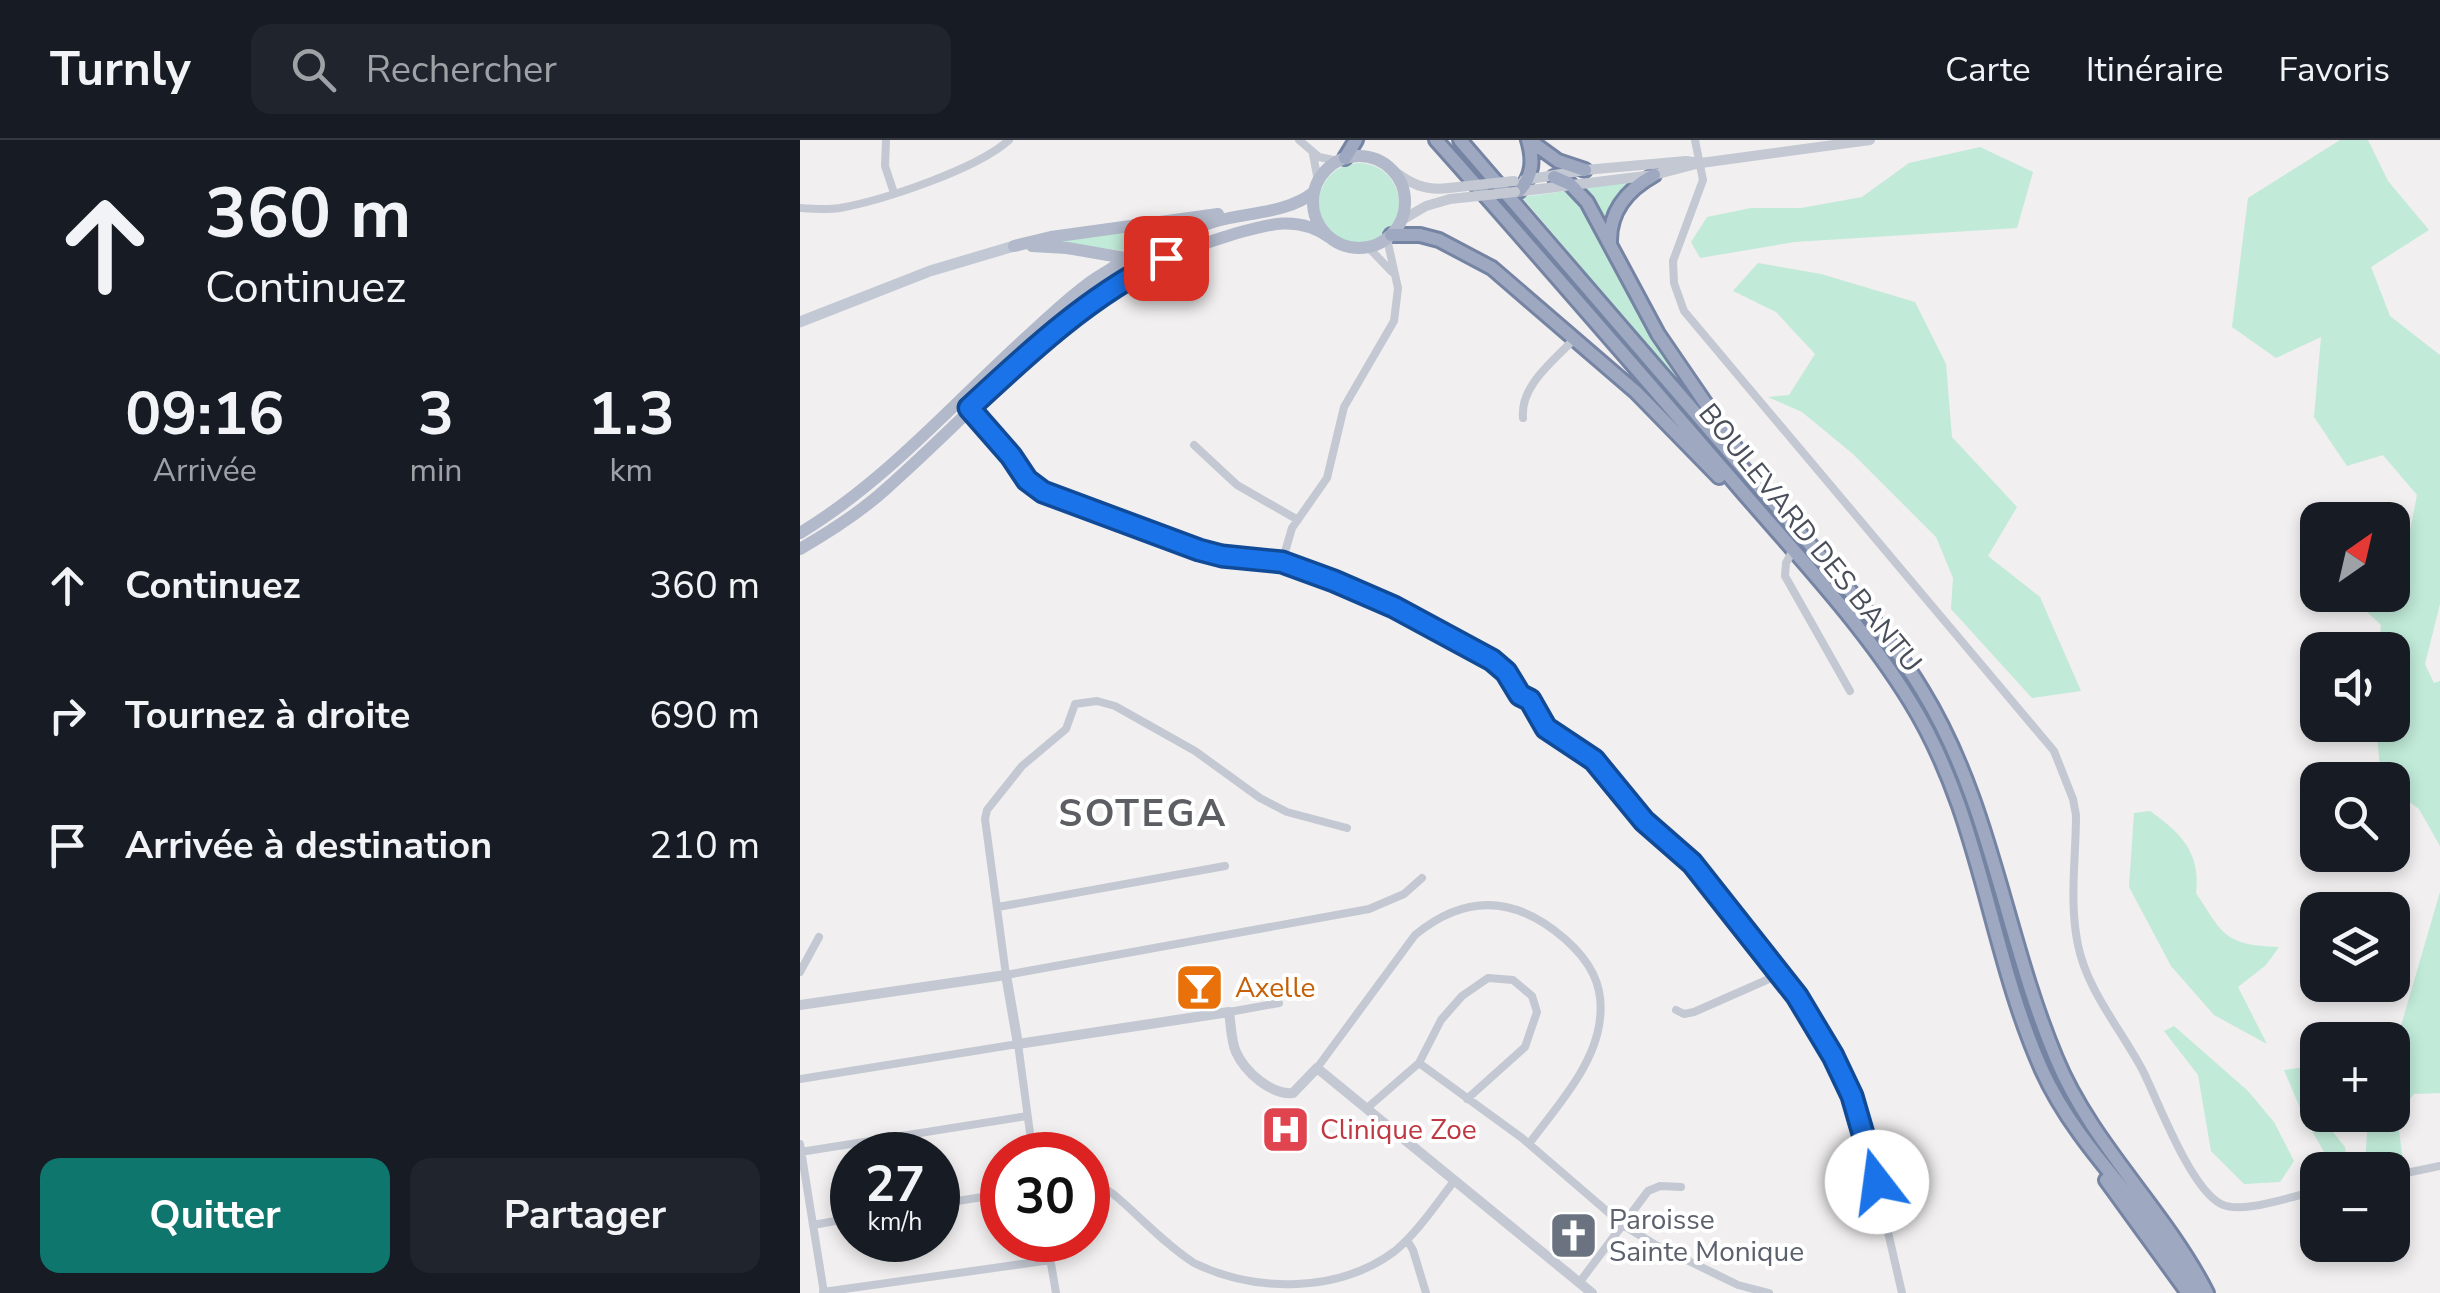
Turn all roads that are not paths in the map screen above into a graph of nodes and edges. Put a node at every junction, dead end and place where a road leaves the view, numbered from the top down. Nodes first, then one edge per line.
1 (886, 140) edge
2 (1009, 140) edge
3 (1299, 140) edge
4 (1356, 140) edge
5 (1436, 140) edge
6 (1460, 140) edge
7 (1528, 140) edge
8 (1695, 140) edge
9 (1870, 140) edge
10 (1314, 154) junction
11 (1341, 160) junction
12 (1701, 162) junction
13 (1391, 170) junction
14 (1585, 170) junction
15 (1654, 175) junction
16 (1554, 176) junction
17 (1570, 184) junction
18 (1316, 186) junction
19 (1519, 186) junction
20 (894, 192) junction
21 (1449, 193) junction
22 (800, 208) edge
23 (1276, 208) junction
24 (1402, 220) junction
25 (1225, 236) junction
26 (1329, 237) junction
27 (1389, 237) junction
28 (1014, 246) junction
29 (1610, 246) junction
30 (1368, 247) junction
31 (1128, 259) junction
32 (1395, 276) junction
33 (801, 323) edge
34 (1575, 338) junction
35 (969, 408) junction
36 (1524, 418) dead end
37 (1194, 445) dead end
38 (1298, 520) junction
39 (1769, 523) junction
40 (800, 533) edge
41 (1810, 546) junction
42 (800, 550) edge
43 (1792, 552) junction
44 (1282, 562) junction
45 (1850, 691) dead end
46 (1347, 828) dead end
47 (1225, 866) dead end
48 (1422, 878) dead end
49 (998, 906) junction
50 (818, 938) dead end
51 (800, 972) edge
52 (1006, 974) junction
53 (1778, 975) junction
54 (1278, 1003) dead end
55 (800, 1005) edge
56 (1676, 1010) dead end
57 (1229, 1012) junction
58 (1021, 1043) junction
59 (1419, 1063) junction
60 (1317, 1068) junction
61 (800, 1079) edge
62 (1467, 1099) junction
63 (1366, 1108) junction
64 (1027, 1116) junction
65 (1029, 1132) edge
66 (800, 1144) edge
67 (1529, 1144) junction
68 (800, 1152) edge
69 (2440, 1166) edge
70 (2410, 1172) edge
71 (1455, 1180) junction
72 (1681, 1187) dead end
73 (1110, 1192) edge
74 (2300, 1195) edge
75 (830, 1221) edge
76 (813, 1224) junction
77 (1623, 1225) junction
78 (1407, 1240) junction
79 (1037, 1262) edge
80 (1051, 1262) edge
81 (1579, 1282) junction
82 (2203, 1289) edge
83 (823, 1292) edge
84 (1056, 1293) edge
85 (1426, 1293) edge
86 (1592, 1293) edge
87 (1769, 1293) edge
88 (1902, 1293) edge

1 - 20 street
2 - 20 street
3 - 10 street
4 - 11 highway
5 - 39 highway, BOULEVARD DES BANTU
6 - 41 highway, BOULEVARD DES BANTU
7 - 14 highway
7 - 19 highway
8 - 12 street
9 - 12 street
10 - 11 street
10 - 18 street
11 - 13 main road
11 - 18 main road
12 - 14 street
12 - 15 street
12 - 74 street
13 - 21 street
13 - 24 main road
14 - 16 street
15 - 17 street
15 - 29 highway
16 - 17 highway
16 - 19 street
17 - 19 street
17 - 29 highway
18 - 23 main road
18 - 26 main road
19 - 21 street, bridge
20 - 22 street
21 - 24 street
23 - 28 main road
23 - 31 main road
24 - 27 main road
25 - 26 main road
25 - 31 main road
25 - 35 main road
26 - 30 main road
27 - 30 main road
27 - 32 street
27 - 34 highway
28 - 31 main road
28 - 33 main road
29 - 41 highway
30 - 32 street
31 - 40 main road
32 - 38 street
34 - 36 street
34 - 39 highway
35 - 42 main road
35 - 44 street
37 - 38 street
38 - 44 street
39 - 43 highway, BOULEVARD DES BANTU
41 - 82 highway, BOULEVARD DES BANTU
43 - 45 street
43 - 82 highway, BOULEVARD DES BANTU
44 - 53 street
46 - 49 street
47 - 49 street
48 - 52 street
49 - 52 street
50 - 51 street
52 - 55 street
52 - 58 street
53 - 56 street
53 - 88 street
54 - 57 street
57 - 58 street
57 - 60 street
58 - 61 street
58 - 64 street
59 - 62 street
59 - 62 street
59 - 63 street
60 - 63 street
60 - 67 street
62 - 67 street
63 - 71 street
64 - 65 street
64 - 68 street
66 - 68 street
67 - 77 street
68 - 76 street
69 - 70 street
71 - 78 street
71 - 81 street
72 - 77 street
73 - 78 street
75 - 76 street
76 - 83 street
77 - 81 street
77 - 87 street
78 - 85 street
79 - 83 street
80 - 84 street
81 - 86 street

